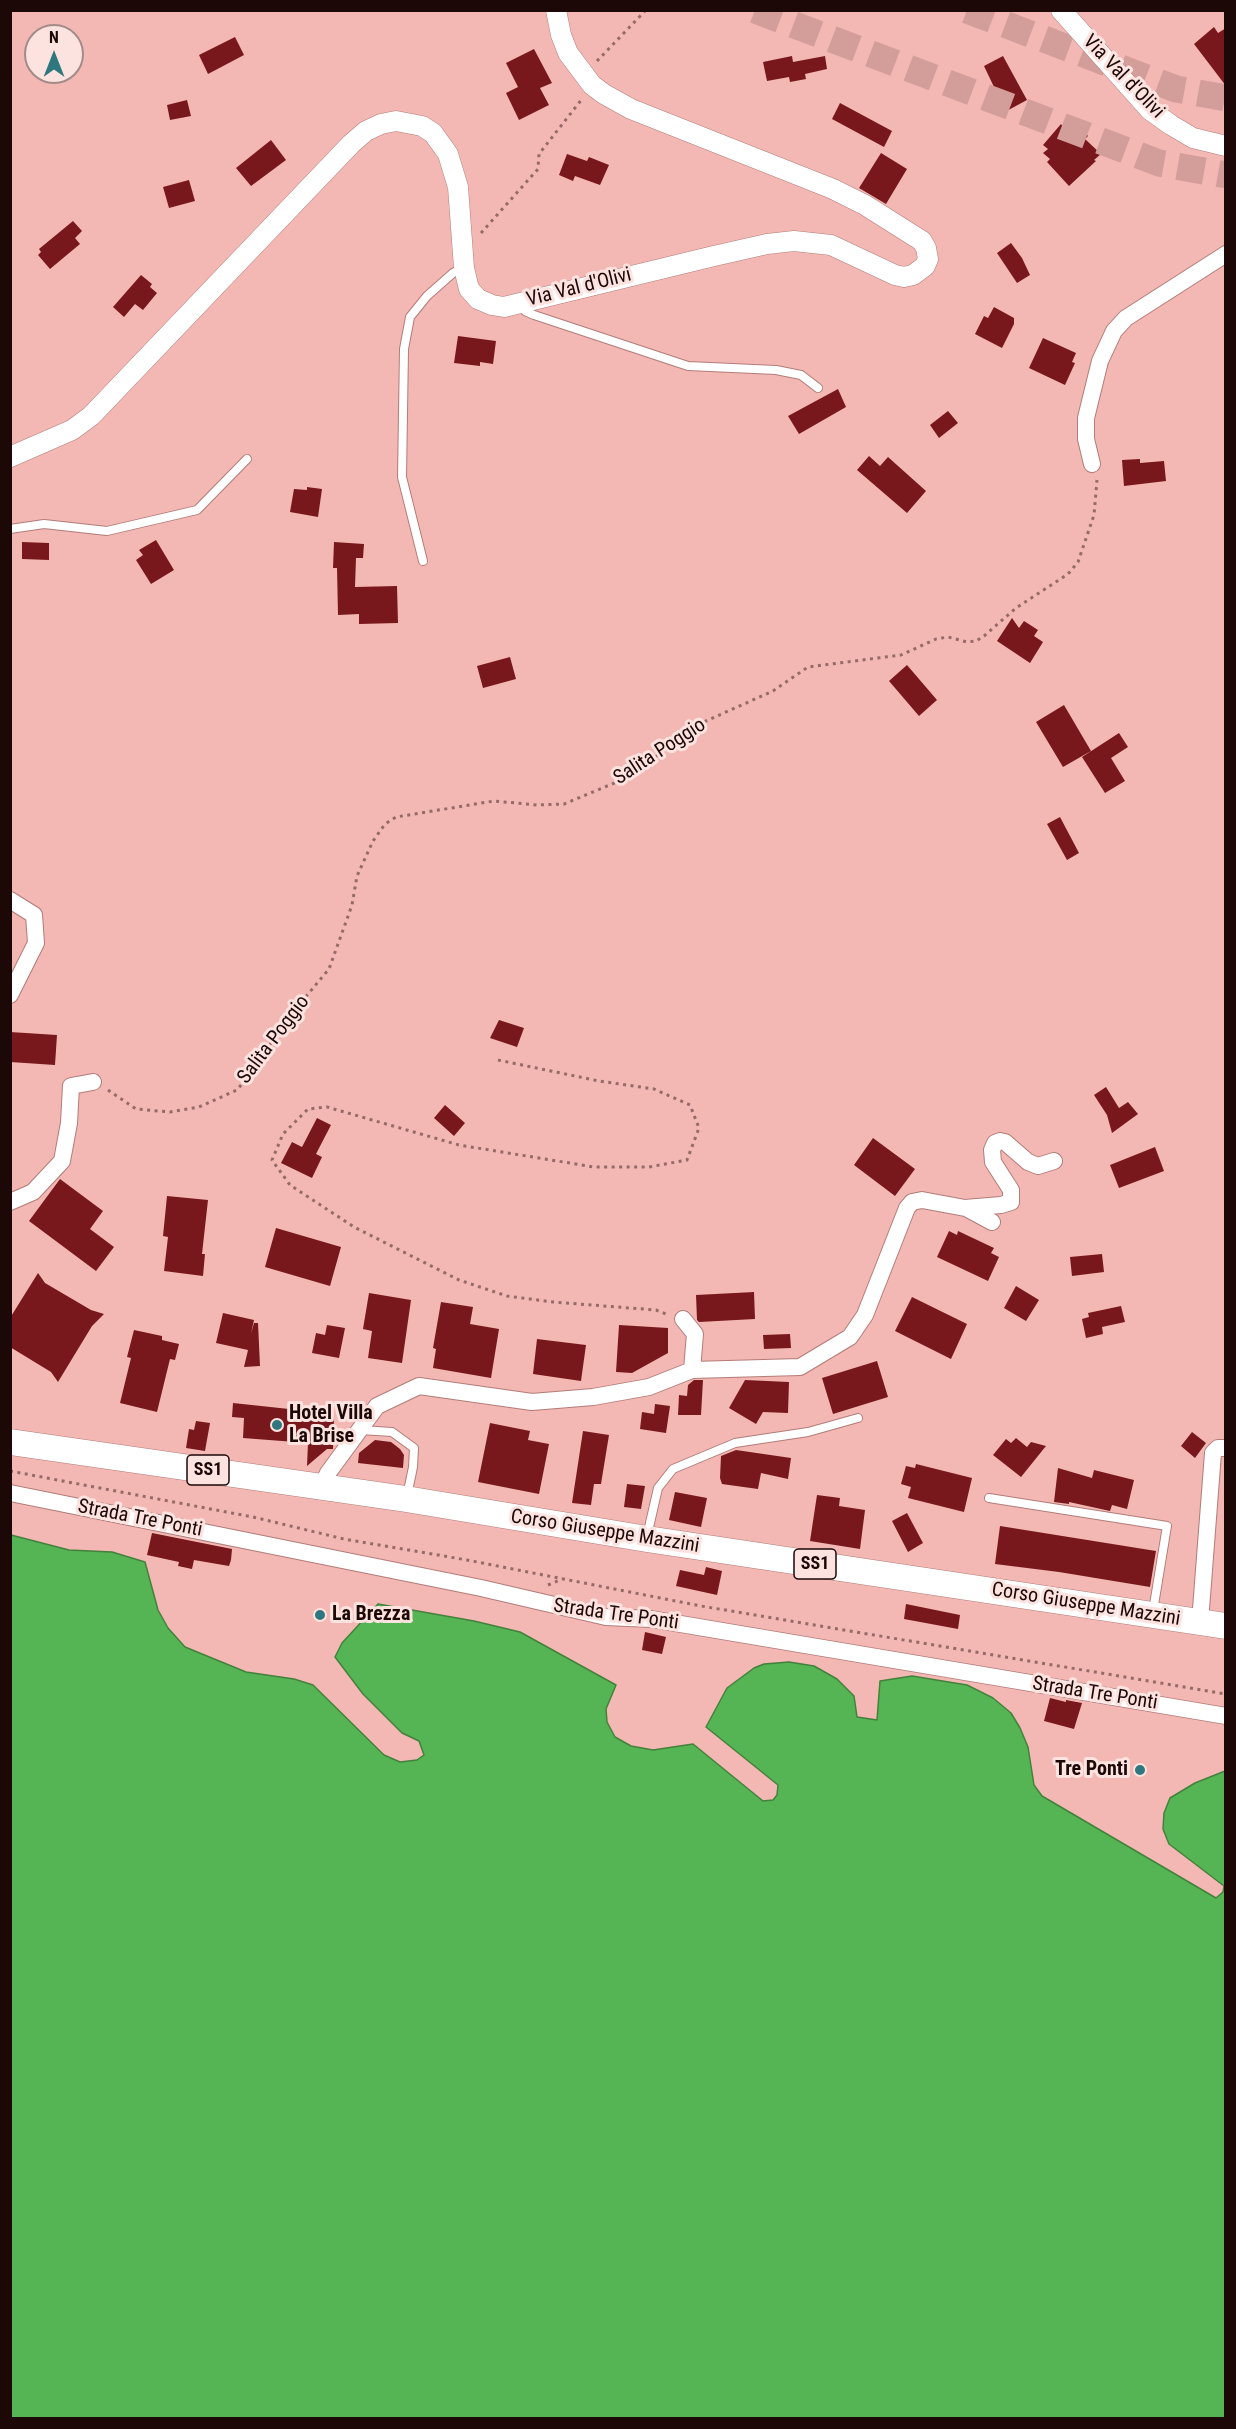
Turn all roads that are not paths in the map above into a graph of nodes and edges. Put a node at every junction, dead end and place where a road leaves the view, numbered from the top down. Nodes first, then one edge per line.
1 (556, 10) edge
2 (1061, 10) edge
3 (1226, 146) edge
4 (1226, 254) edge
5 (463, 261) junction
6 (522, 303) junction
7 (818, 388) dead end
8 (10, 457) edge
9 (247, 459) dead end
10 (1092, 464) road end
11 (10, 529) edge
12 (423, 561) dead end
13 (10, 900) edge
14 (10, 995) edge
15 (93, 1082) road end
16 (1054, 1161) dead end
17 (10, 1202) edge
18 (965, 1208) junction
19 (992, 1221) dead end
20 (683, 1319) road end
21 (692, 1370) junction
22 (858, 1418) dead end
23 (361, 1430) junction
24 (10, 1442) edge
25 (1226, 1448) edge
26 (321, 1488) junction
27 (10, 1493) edge
28 (989, 1498) dead end
29 (406, 1499) junction
30 (647, 1539) junction
31 (1153, 1615) junction
32 (1200, 1622) junction
33 (1226, 1626) edge
34 (1226, 1716) edge

1 - 6 street, Via Val d'Olivi
2 - 3 street, Via Val d'Olivi
4 - 10 street
5 - 6 street, Via Val d'Olivi
5 - 8 street, Via Val d'Olivi
5 - 12 lane
6 - 7 lane
9 - 11 lane
13 - 14 street
15 - 17 street
16 - 18 street
18 - 19 street
18 - 21 street
20 - 21 street
21 - 23 street
22 - 30 lane
23 - 26 street
23 - 29 lane
24 - 26 main road, Corso Giuseppe Mazzini / SS1
25 - 32 street, Corso Giuseppe Mazzini
26 - 29 main road, Corso Giuseppe Mazzini / SS1
27 - 34 street, Strada Tre Ponti
28 - 31 lane
29 - 30 main road, Corso Giuseppe Mazzini / SS1
30 - 31 main road, Corso Giuseppe Mazzini / SS1
31 - 32 main road, Corso Giuseppe Mazzini / SS1
32 - 33 main road, Corso Giuseppe Mazzini / SS1

